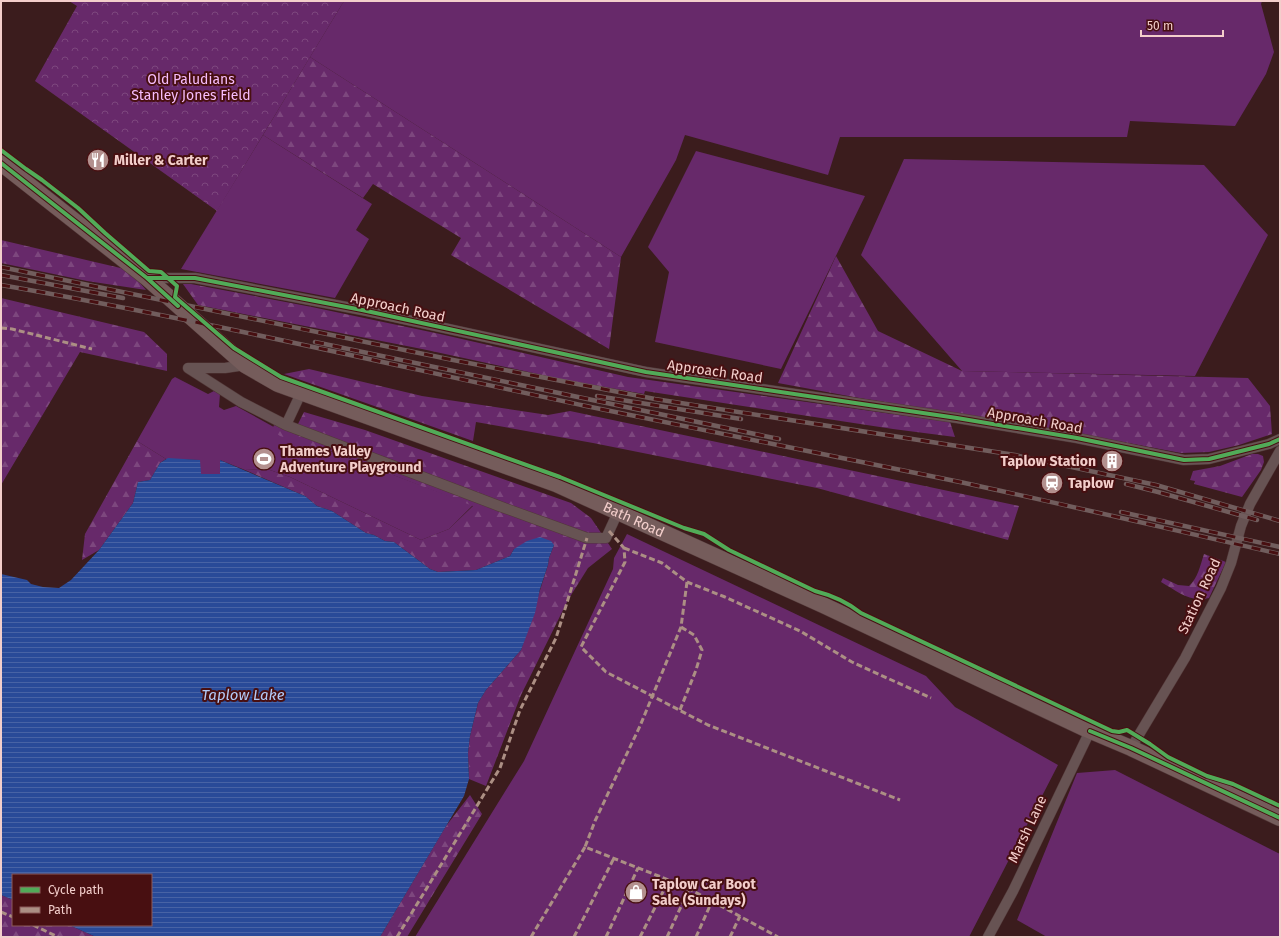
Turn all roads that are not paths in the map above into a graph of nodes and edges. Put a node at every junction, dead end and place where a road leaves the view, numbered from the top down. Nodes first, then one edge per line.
1 (1, 163) edge
2 (147, 278) junction
3 (245, 365) junction
4 (301, 393) junction
5 (286, 425) junction
6 (1280, 439) edge
7 (1280, 451) edge
8 (618, 512) junction
9 (1090, 731) junction
10 (1131, 748) junction
11 (1280, 818) edge
12 (988, 937) edge

1 - 2 main road, Bath Road
2 - 3 main road, Bath Road
2 - 6 street, Approach Road
3 - 4 main road, Bath Road
3 - 5 street
4 - 5 street
4 - 8 main road, Bath Road
5 - 8 street
7 - 10 street, Station Road
8 - 9 main road, Bath Road
9 - 10 main road, Bath Road
9 - 12 street, Marsh Lane
10 - 11 main road, Bath Road

